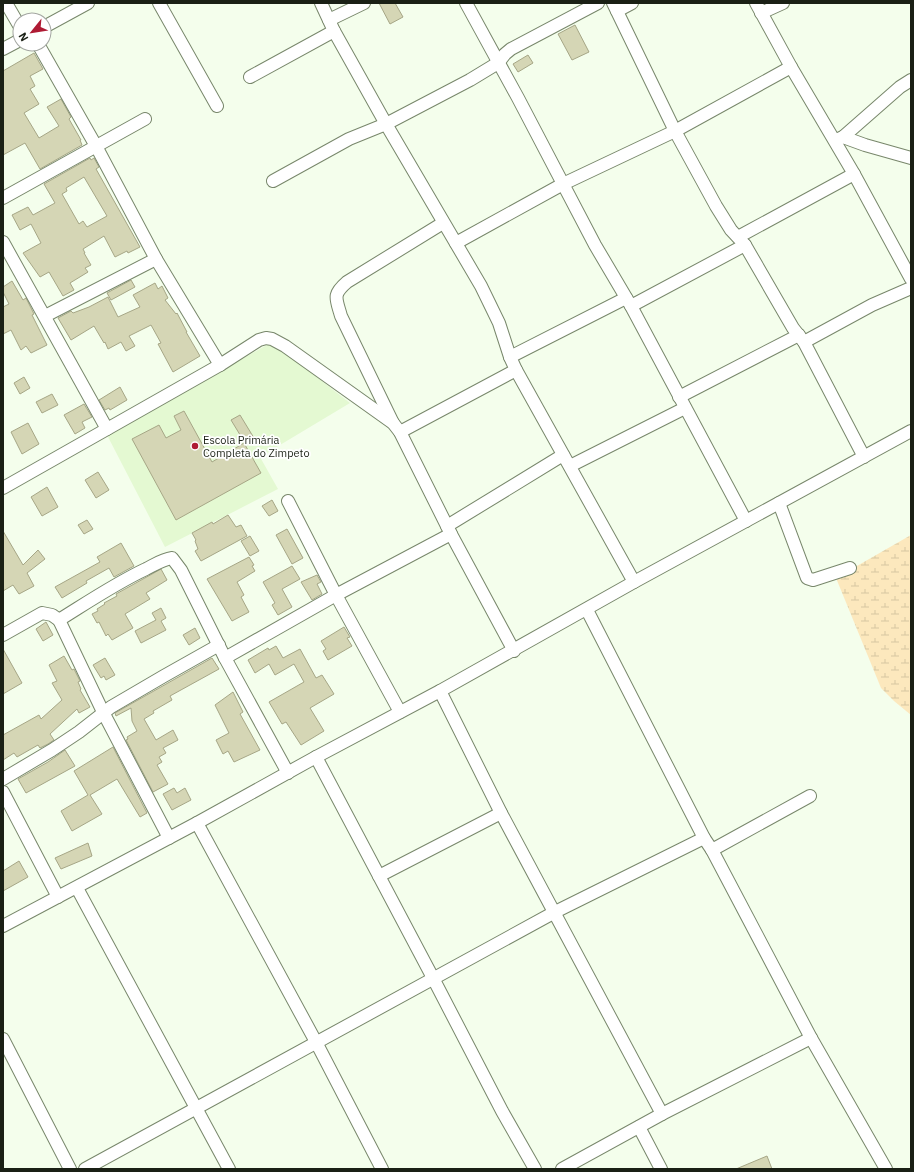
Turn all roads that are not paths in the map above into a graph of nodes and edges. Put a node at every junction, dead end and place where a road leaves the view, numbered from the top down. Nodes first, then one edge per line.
1 (6, 3) edge
2 (88, 3) edge
3 (159, 3) edge
4 (321, 3) edge
5 (364, 3) edge
6 (466, 3) edge
7 (598, 3) edge
8 (632, 3) edge
9 (784, 3) edge
10 (615, 7) edge
11 (758, 8) edge
12 (12, 13) edge
13 (52, 23) edge
14 (332, 25) junction
15 (12, 44) edge
16 (3, 49) edge
17 (43, 52) edge
18 (498, 62) junction
19 (791, 67) junction
20 (250, 77) dead end
21 (911, 80) edge
22 (217, 106) dead end
23 (145, 119) dead end
24 (386, 124) junction
25 (675, 131) junction
26 (839, 139) junction
27 (96, 146) junction
28 (911, 158) edge
29 (854, 174) junction
30 (273, 181) dead end
31 (563, 184) junction
32 (3, 198) edge
33 (444, 223) junction
34 (741, 241) junction
35 (3, 242) edge
36 (456, 243) junction
37 (156, 259) junction
38 (911, 279) edge
39 (911, 288) edge
40 (629, 302) junction
41 (45, 316) junction
42 (801, 338) junction
43 (510, 357) junction
44 (220, 365) junction
45 (516, 370) junction
46 (682, 403) junction
47 (396, 428) junction
48 (107, 429) junction
49 (911, 431) edge
50 (564, 455) junction
51 (864, 457) junction
52 (570, 466) junction
53 (3, 488) edge
54 (288, 501) dead end
55 (779, 503) junction
56 (746, 521) junction
57 (448, 530) junction
58 (850, 568) dead end
59 (634, 582) junction
60 (336, 595) junction
61 (587, 610) junction
62 (59, 620) junction
63 (3, 635) edge
64 (219, 645) junction
65 (514, 651) junction
66 (225, 658) junction
67 (440, 691) junction
68 (103, 712) junction
69 (400, 712) junction
70 (316, 757) junction
71 (288, 773) junction
72 (3, 779) edge
73 (3, 792) edge
74 (810, 796) dead end
75 (501, 813) junction
76 (197, 823) junction
77 (169, 838) junction
78 (704, 838) junction
79 (712, 850) junction
80 (379, 876) junction
81 (77, 888) junction
82 (58, 897) junction
83 (555, 912) junction
84 (3, 926) edge
85 (433, 978) junction
86 (811, 1038) junction
87 (3, 1040) edge
88 (316, 1042) junction
89 (196, 1107) junction
90 (662, 1114) junction
91 (639, 1127) junction
92 (70, 1169) edge
93 (85, 1169) edge
94 (230, 1169) edge
95 (382, 1169) edge
96 (535, 1169) edge
97 (562, 1169) edge
98 (661, 1169) edge
99 (886, 1169) edge

1 - 12 street
2 - 13 street
3 - 22 street
4 - 14 street
5 - 14 street
6 - 18 street
7 - 18 street
8 - 10 street
9 - 11 street
10 - 25 street
11 - 19 street
14 - 20 street
14 - 24 street
15 - 16 street
17 - 27 street
18 - 24 street
18 - 31 street
19 - 25 street
19 - 26 street
21 - 26 street
23 - 27 street
24 - 30 street
24 - 33 street
25 - 31 street
25 - 34 street
26 - 28 street
26 - 29 street
27 - 32 street
27 - 37 street
29 - 34 street
29 - 38 street
31 - 36 street
31 - 40 street
33 - 36 street
33 - 47 street
34 - 40 street
34 - 42 street
35 - 41 street
36 - 43 street
37 - 41 street
37 - 44 street
39 - 42 street
40 - 43 street
40 - 46 street
41 - 48 street
42 - 46 street
42 - 51 street
43 - 45 street
44 - 47 street
44 - 48 street
45 - 47 street
45 - 50 street
46 - 52 street
46 - 56 street
47 - 57 street
48 - 53 street
49 - 51 street
50 - 52 street
50 - 57 street
51 - 55 street
52 - 59 street
54 - 60 street
55 - 56 street
55 - 58 street
56 - 59 street
57 - 60 street
57 - 65 street
59 - 61 street
60 - 66 street
60 - 69 street
61 - 65 street
61 - 78 street
62 - 63 street
62 - 64 street
62 - 68 street
64 - 66 street
64 - 68 street
65 - 67 street
66 - 71 street
67 - 69 street
67 - 75 street
68 - 72 street
68 - 77 street
69 - 70 street
70 - 71 street
70 - 80 street
71 - 76 street
73 - 82 street
74 - 79 street
75 - 80 street
75 - 83 street
76 - 77 street
76 - 88 street
77 - 81 street
78 - 79 street
78 - 83 street
79 - 86 street
80 - 85 street
81 - 82 street
81 - 89 street
82 - 84 street
83 - 85 street
83 - 90 street
85 - 88 street
85 - 96 street
86 - 90 street
86 - 99 street
87 - 92 street
88 - 89 street
88 - 95 street
89 - 93 street
89 - 94 street
90 - 91 street
91 - 97 street
91 - 98 street

